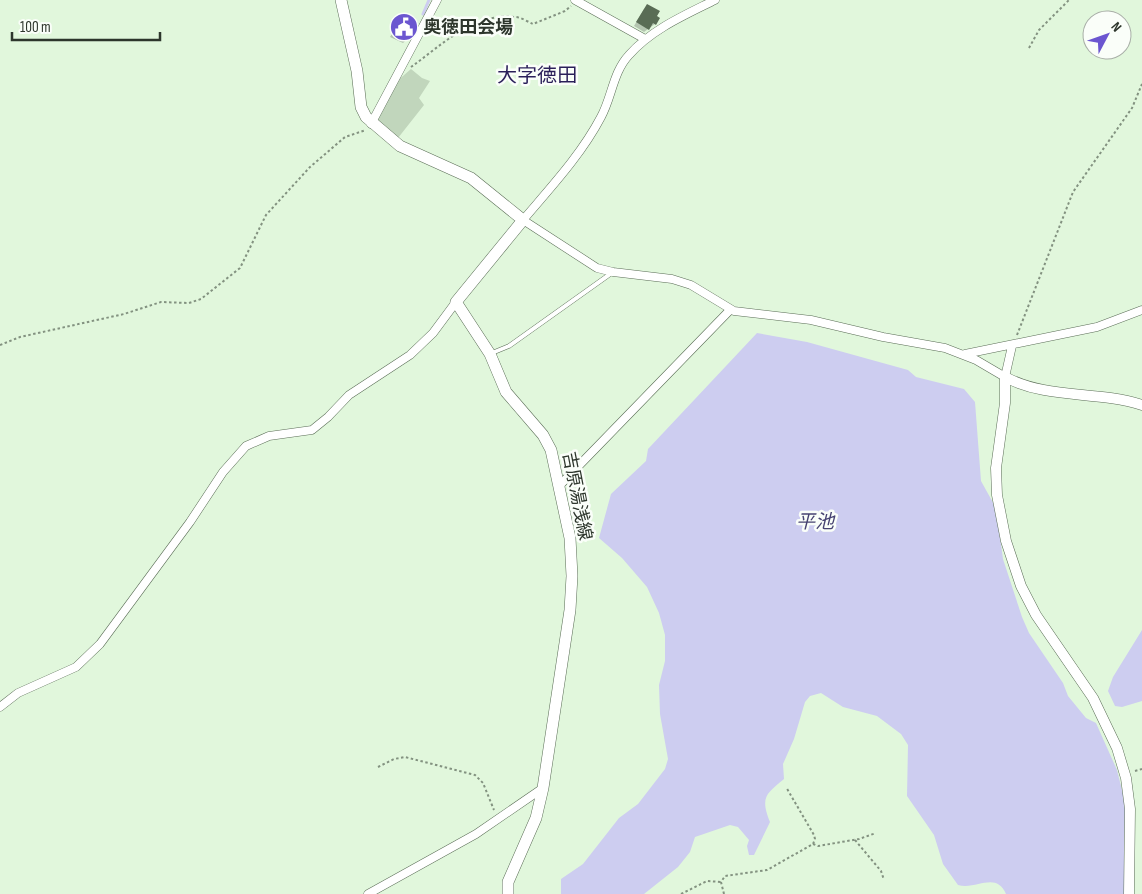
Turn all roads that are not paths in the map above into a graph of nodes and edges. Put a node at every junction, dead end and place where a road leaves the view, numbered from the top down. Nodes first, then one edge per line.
1 (341, 0) edge
2 (437, 0) edge
3 (576, 0) edge
4 (715, 0) edge
5 (645, 39) junction
6 (374, 126) junction
7 (523, 220) junction
8 (613, 272) junction
9 (456, 302) junction
10 (730, 310) junction
11 (1142, 310) edge
12 (1012, 346) junction
13 (490, 354) junction
14 (965, 354) junction
15 (1005, 377) junction
16 (1142, 405) edge
17 (560, 485) junction
18 (0, 706) edge
19 (543, 788) junction
20 (368, 894) edge
21 (508, 894) edge
22 (1129, 894) edge

1 - 6 main road
2 - 6 street
3 - 5 street
4 - 5 street
5 - 7 street
6 - 7 main road
7 - 8 street
7 - 9 main road
8 - 10 street
8 - 13 lane
9 - 13 main road, 吉原湯浅線
9 - 18 street
10 - 14 street
10 - 17 street
11 - 12 street
12 - 14 street
12 - 15 street
13 - 17 main road, 吉原湯浅線
14 - 15 street
15 - 16 street
15 - 22 street
17 - 19 main road, 吉原湯浅線
19 - 20 street
19 - 21 main road, 吉原湯浅線

